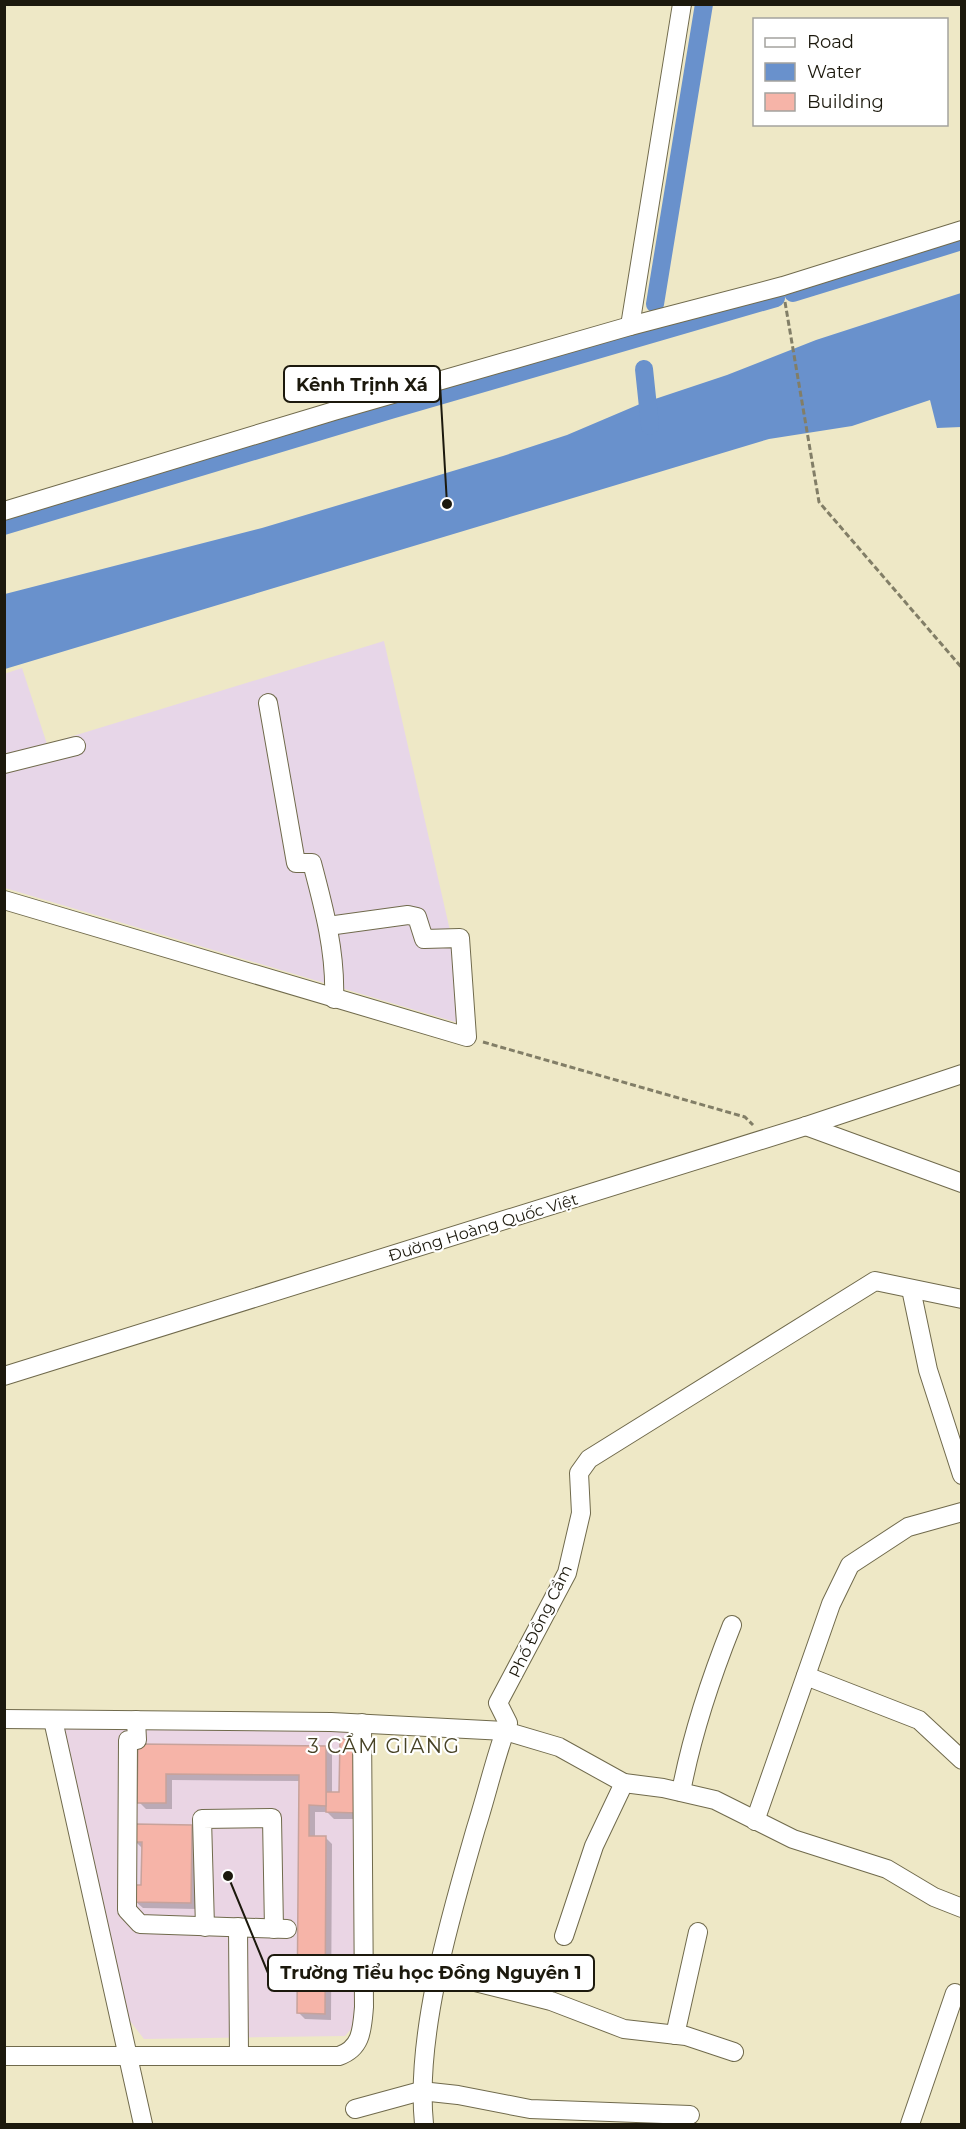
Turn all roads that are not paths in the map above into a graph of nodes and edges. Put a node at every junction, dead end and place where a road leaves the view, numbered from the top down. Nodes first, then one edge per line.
1 (682, 4) edge
2 (962, 230) edge
3 (630, 326) junction
4 (4, 511) edge
5 (268, 703) dead end
6 (76, 746) dead end
7 (4, 764) edge
8 (4, 900) edge
9 (328, 926) junction
10 (334, 999) junction
11 (962, 1074) edge
12 (806, 1126) junction
13 (962, 1183) edge
14 (911, 1289) junction
15 (962, 1299) edge
16 (4, 1376) edge
17 (962, 1475) edge
18 (962, 1512) edge
19 (732, 1625) dead end
20 (806, 1677) junction
21 (4, 1719) edge
22 (53, 1720) junction
23 (136, 1720) junction
24 (362, 1723) junction
25 (505, 1731) junction
26 (962, 1760) edge
27 (624, 1783) junction
28 (681, 1792) junction
29 (755, 1821) junction
30 (962, 1908) edge
31 (205, 1927) junction
32 (238, 1928) junction
33 (698, 1932) dead end
34 (564, 1936) dead end
35 (439, 1973) junction
36 (955, 1993) dead end
37 (675, 2035) junction
38 (734, 2052) dead end
39 (127, 2054) junction
40 (239, 2055) junction
41 (4, 2056) edge
42 (421, 2091) junction
43 (356, 2109) dead end
44 (690, 2115) dead end
45 (143, 2124) edge
46 (424, 2124) edge
47 (909, 2124) edge

1 - 3 street
2 - 3 street
3 - 4 street
5 - 9 street
6 - 7 street
8 - 10 street
9 - 10 street
9 - 10 street
11 - 12 street, Đường Hoàng Quốc Việt
12 - 13 street
12 - 16 street, Đường Hoàng Quốc Việt
14 - 15 street, Phố Đồng Cẩm
14 - 17 street
14 - 25 street, Phố Đồng Cẩm
18 - 20 street
19 - 28 street
20 - 26 street
20 - 29 street
21 - 22 street
22 - 23 street
22 - 39 street
23 - 24 street
23 - 31 street
24 - 25 street
24 - 40 street
25 - 27 street
25 - 35 street
27 - 28 street
27 - 34 street
28 - 29 street
29 - 30 street
31 - 32 street
31 - 32 street
32 - 40 street
33 - 37 street
35 - 37 street
35 - 42 street
36 - 47 street
37 - 38 street
39 - 40 street
39 - 41 street
39 - 45 street
42 - 43 street
42 - 44 street
42 - 46 street

